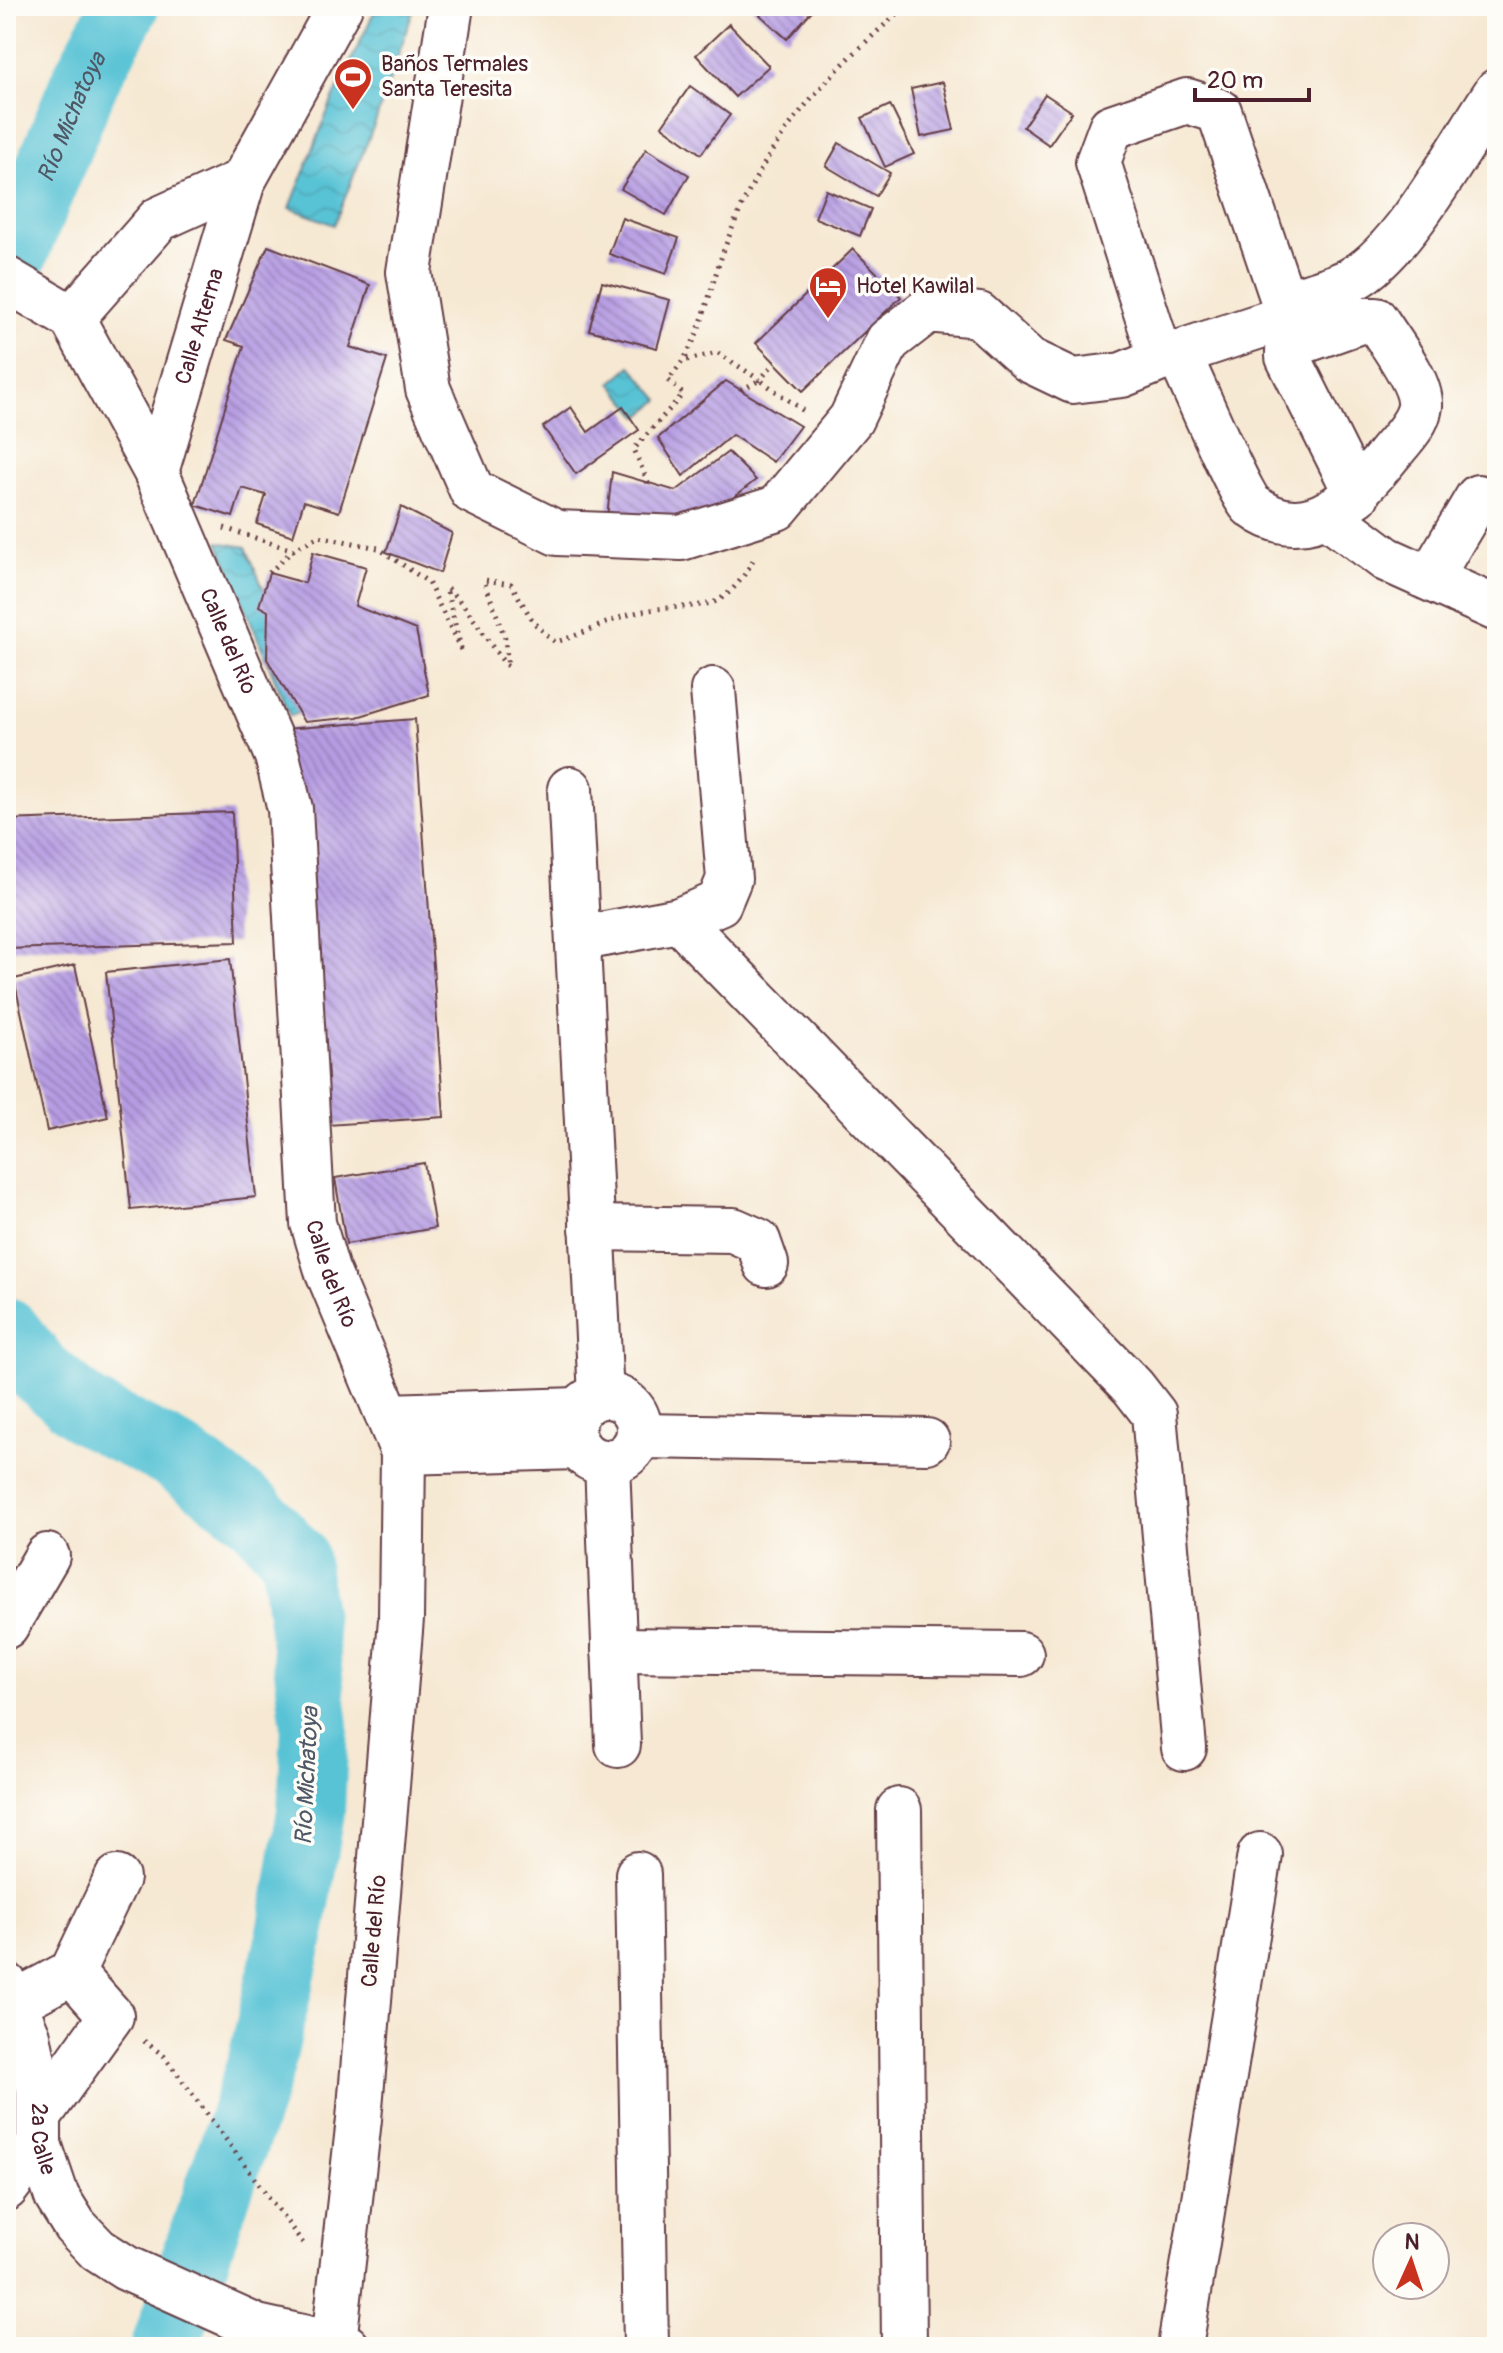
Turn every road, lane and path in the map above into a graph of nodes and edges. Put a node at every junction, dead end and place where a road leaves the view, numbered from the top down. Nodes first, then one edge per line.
1 (340, 6) edge
2 (451, 6) edge
3 (897, 14) dead end
4 (1497, 91) edge
5 (243, 181) junction
6 (38, 298) edge
7 (1284, 303) junction
8 (1169, 356) junction
9 (686, 361) junction
10 (775, 362) dead end
11 (760, 380) junction
12 (741, 390) dead end
13 (851, 419) junction
14 (156, 472) junction
15 (648, 483) dead end
16 (1478, 497) dead end
17 (777, 508) junction
18 (218, 526) dead end
19 (293, 550) junction
20 (269, 573) dead end
21 (1430, 578) junction
22 (1497, 609) edge
23 (713, 690) dead end
24 (570, 789) dead end
25 (679, 920) junction
26 (578, 939) junction
27 (592, 1228) junction
28 (766, 1264) dead end
29 (601, 1430) junction
30 (395, 1434) junction
31 (927, 1441) dead end
32 (47, 1556) dead end
33 (6, 1626) edge
34 (614, 1650) junction
35 (1021, 1654) dead end
36 (618, 1745) dead end
37 (1184, 1748) dead end
38 (899, 1810) dead end
39 (1260, 1855) dead end
40 (638, 1874) dead end
41 (117, 1878) dead end
42 (72, 1972) junction
43 (10, 1994) edge
44 (164, 2056) dead end
45 (39, 2130) junction
46 (6, 2188) edge
47 (302, 2244) dead end
48 (274, 2336) edge
49 (340, 2344) edge
50 (646, 2347) edge
51 (904, 2347) edge
52 (1180, 2347) edge

1 - 5 street, Calle Alterna
2 - 17 street
3 - 9 path
4 - 7 street
5 - 6 street
5 - 14 street, Calle Alterna
6 - 14 street, Calle del Río
7 - 8 street
7 - 8 street
8 - 13 street
8 - 21 street
9 - 11 path
9 - 15 path
10 - 11 path
11 - 12 path
11 - 13 path
13 - 17 street
14 - 30 street, Calle del Río
16 - 21 street
17 - 19 path
18 - 19 path
19 - 20 path
21 - 22 street
23 - 25 street
24 - 26 street
25 - 26 street
25 - 37 street
26 - 27 street
27 - 28 street
27 - 29 street
29 - 30 street
29 - 31 street
29 - 34 street
30 - 49 street, Calle del Río
32 - 33 street
34 - 35 street
34 - 36 street
38 - 51 street
39 - 52 street
40 - 50 street
41 - 42 street
42 - 43 street
42 - 45 street
43 - 45 street, 2a Calle
44 - 47 path
45 - 46 street
45 - 48 street, 2a Calle
48 - 49 street, 2a Calle

